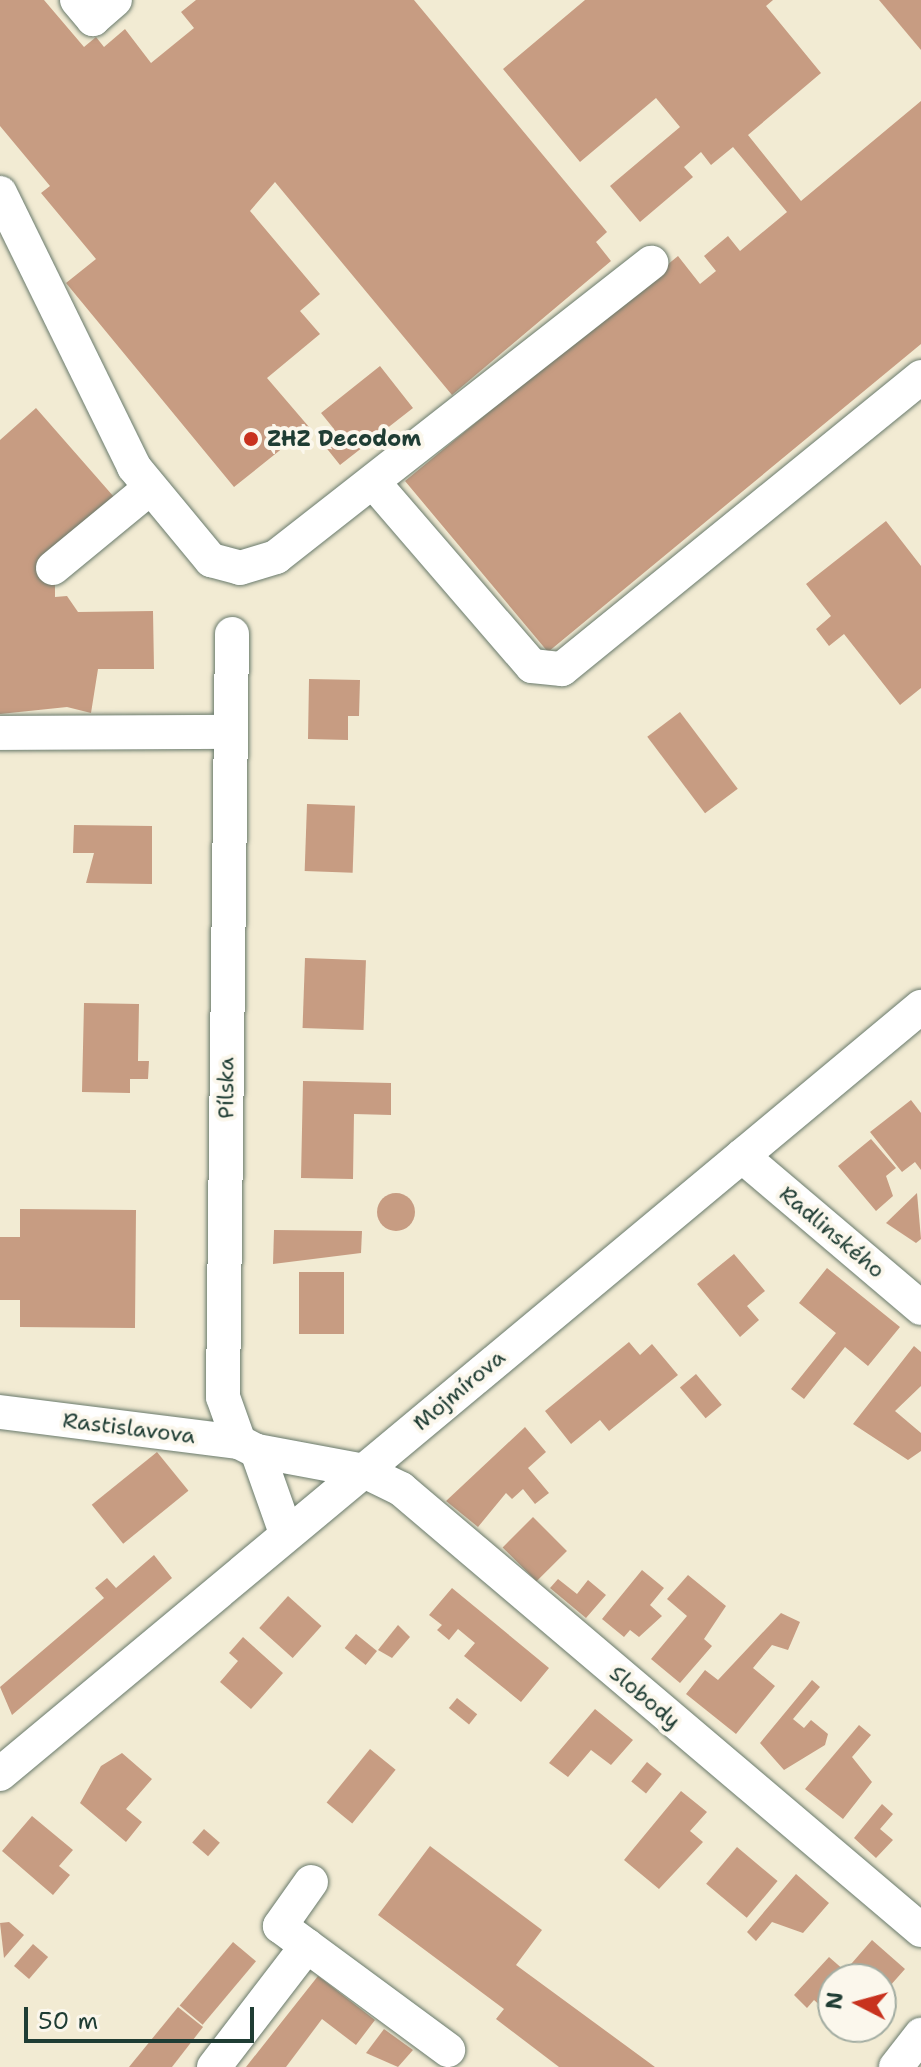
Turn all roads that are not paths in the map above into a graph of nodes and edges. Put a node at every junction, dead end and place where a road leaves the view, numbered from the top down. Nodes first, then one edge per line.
1 (77, 0) edge
2 (115, 0) edge
3 (0, 193) edge
4 (651, 263) dead end
5 (921, 377) edge
6 (373, 482) junction
7 (150, 488) junction
8 (53, 568) dead end
9 (232, 634) dead end
10 (229, 732) junction
11 (0, 733) edge
12 (921, 1007) edge
13 (742, 1156) junction
14 (921, 1308) edge
15 (0, 1412) edge
16 (248, 1446) junction
17 (364, 1471) junction
18 (286, 1533) junction
19 (0, 1774) edge
20 (311, 1882) dead end
21 (921, 1930) edge
22 (307, 1946) junction
23 (921, 2035) edge
24 (448, 2050) dead end
25 (214, 2067) edge
26 (896, 2067) edge

1 - 2 street
3 - 7 street
4 - 6 street
5 - 6 street
6 - 7 street
7 - 8 street
9 - 10 street, Pílska
10 - 11 street
10 - 16 street, Pílska
12 - 13 street, Mojmírova
13 - 14 street, Radlinského
13 - 17 street, Mojmírova
15 - 16 street, Rastislavova
16 - 17 street, Rastislavova
16 - 18 street
17 - 18 street, Mojmírova
17 - 21 street, Slobody
18 - 19 street, Mojmírova
20 - 22 street
22 - 24 street
22 - 25 street
23 - 26 street

